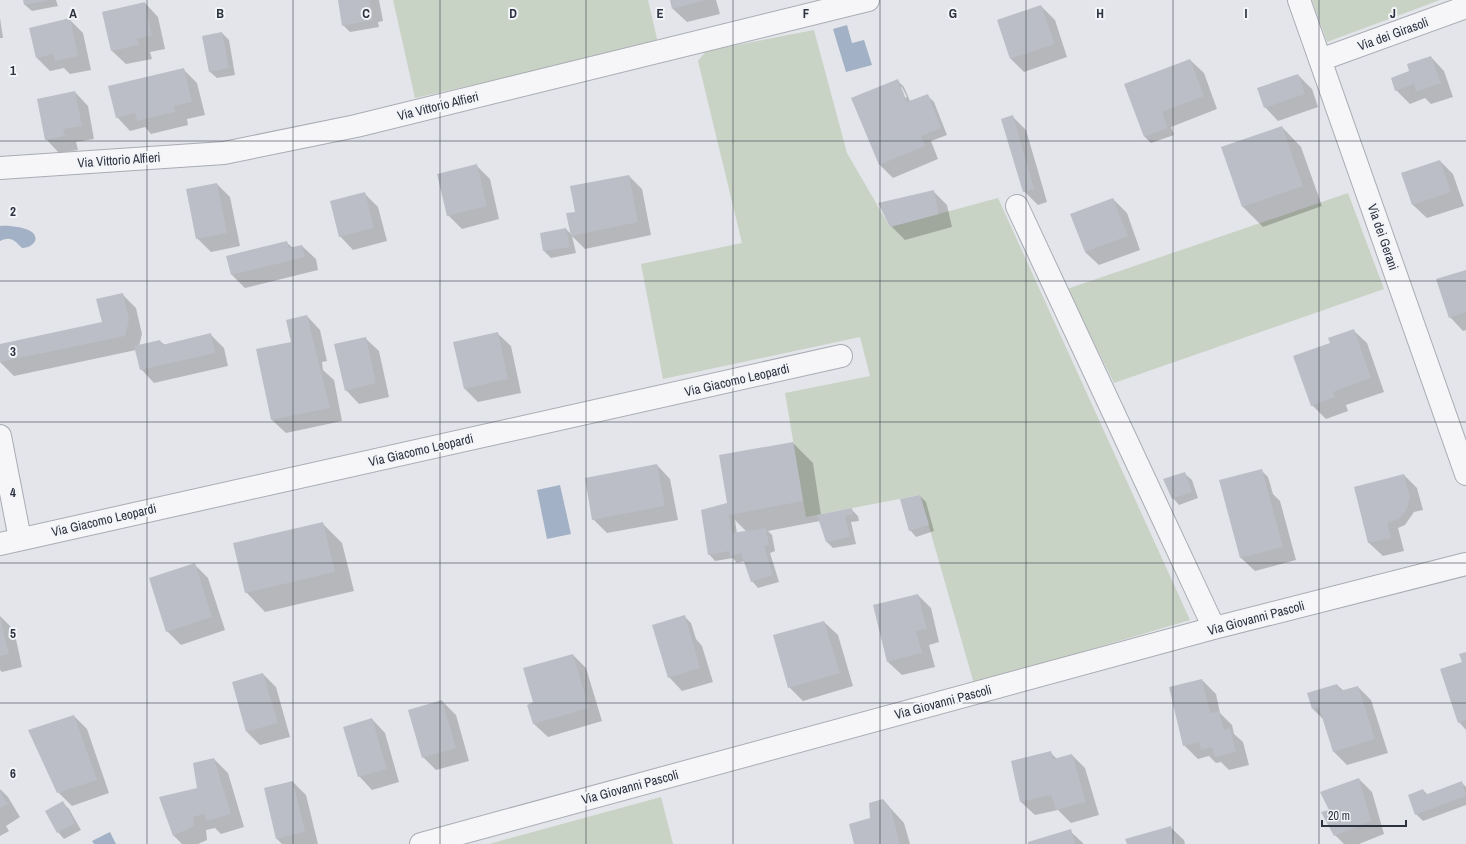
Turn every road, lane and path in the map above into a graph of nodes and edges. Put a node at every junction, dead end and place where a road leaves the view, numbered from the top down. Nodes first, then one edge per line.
1 (868, 0) edge
2 (1299, 0) edge
3 (1466, 7) edge
4 (1320, 60) junction
5 (0, 168) edge
6 (1017, 206) dead end
7 (841, 356) dead end
8 (0, 436) edge
9 (1466, 474) edge
10 (10, 541) edge
11 (1466, 564) edge
12 (1214, 628) junction
13 (421, 844) edge

1 - 5 street, Via Vittorio Alfieri
2 - 4 street, Via dei Gerani
3 - 4 street, Via dei Girasoli
4 - 9 street, Via dei Gerani
6 - 12 street
7 - 10 street, Via Giacomo Leopardi
8 - 10 street
11 - 12 street, Via Giovanni Pascoli
12 - 13 street, Via Giovanni Pascoli

